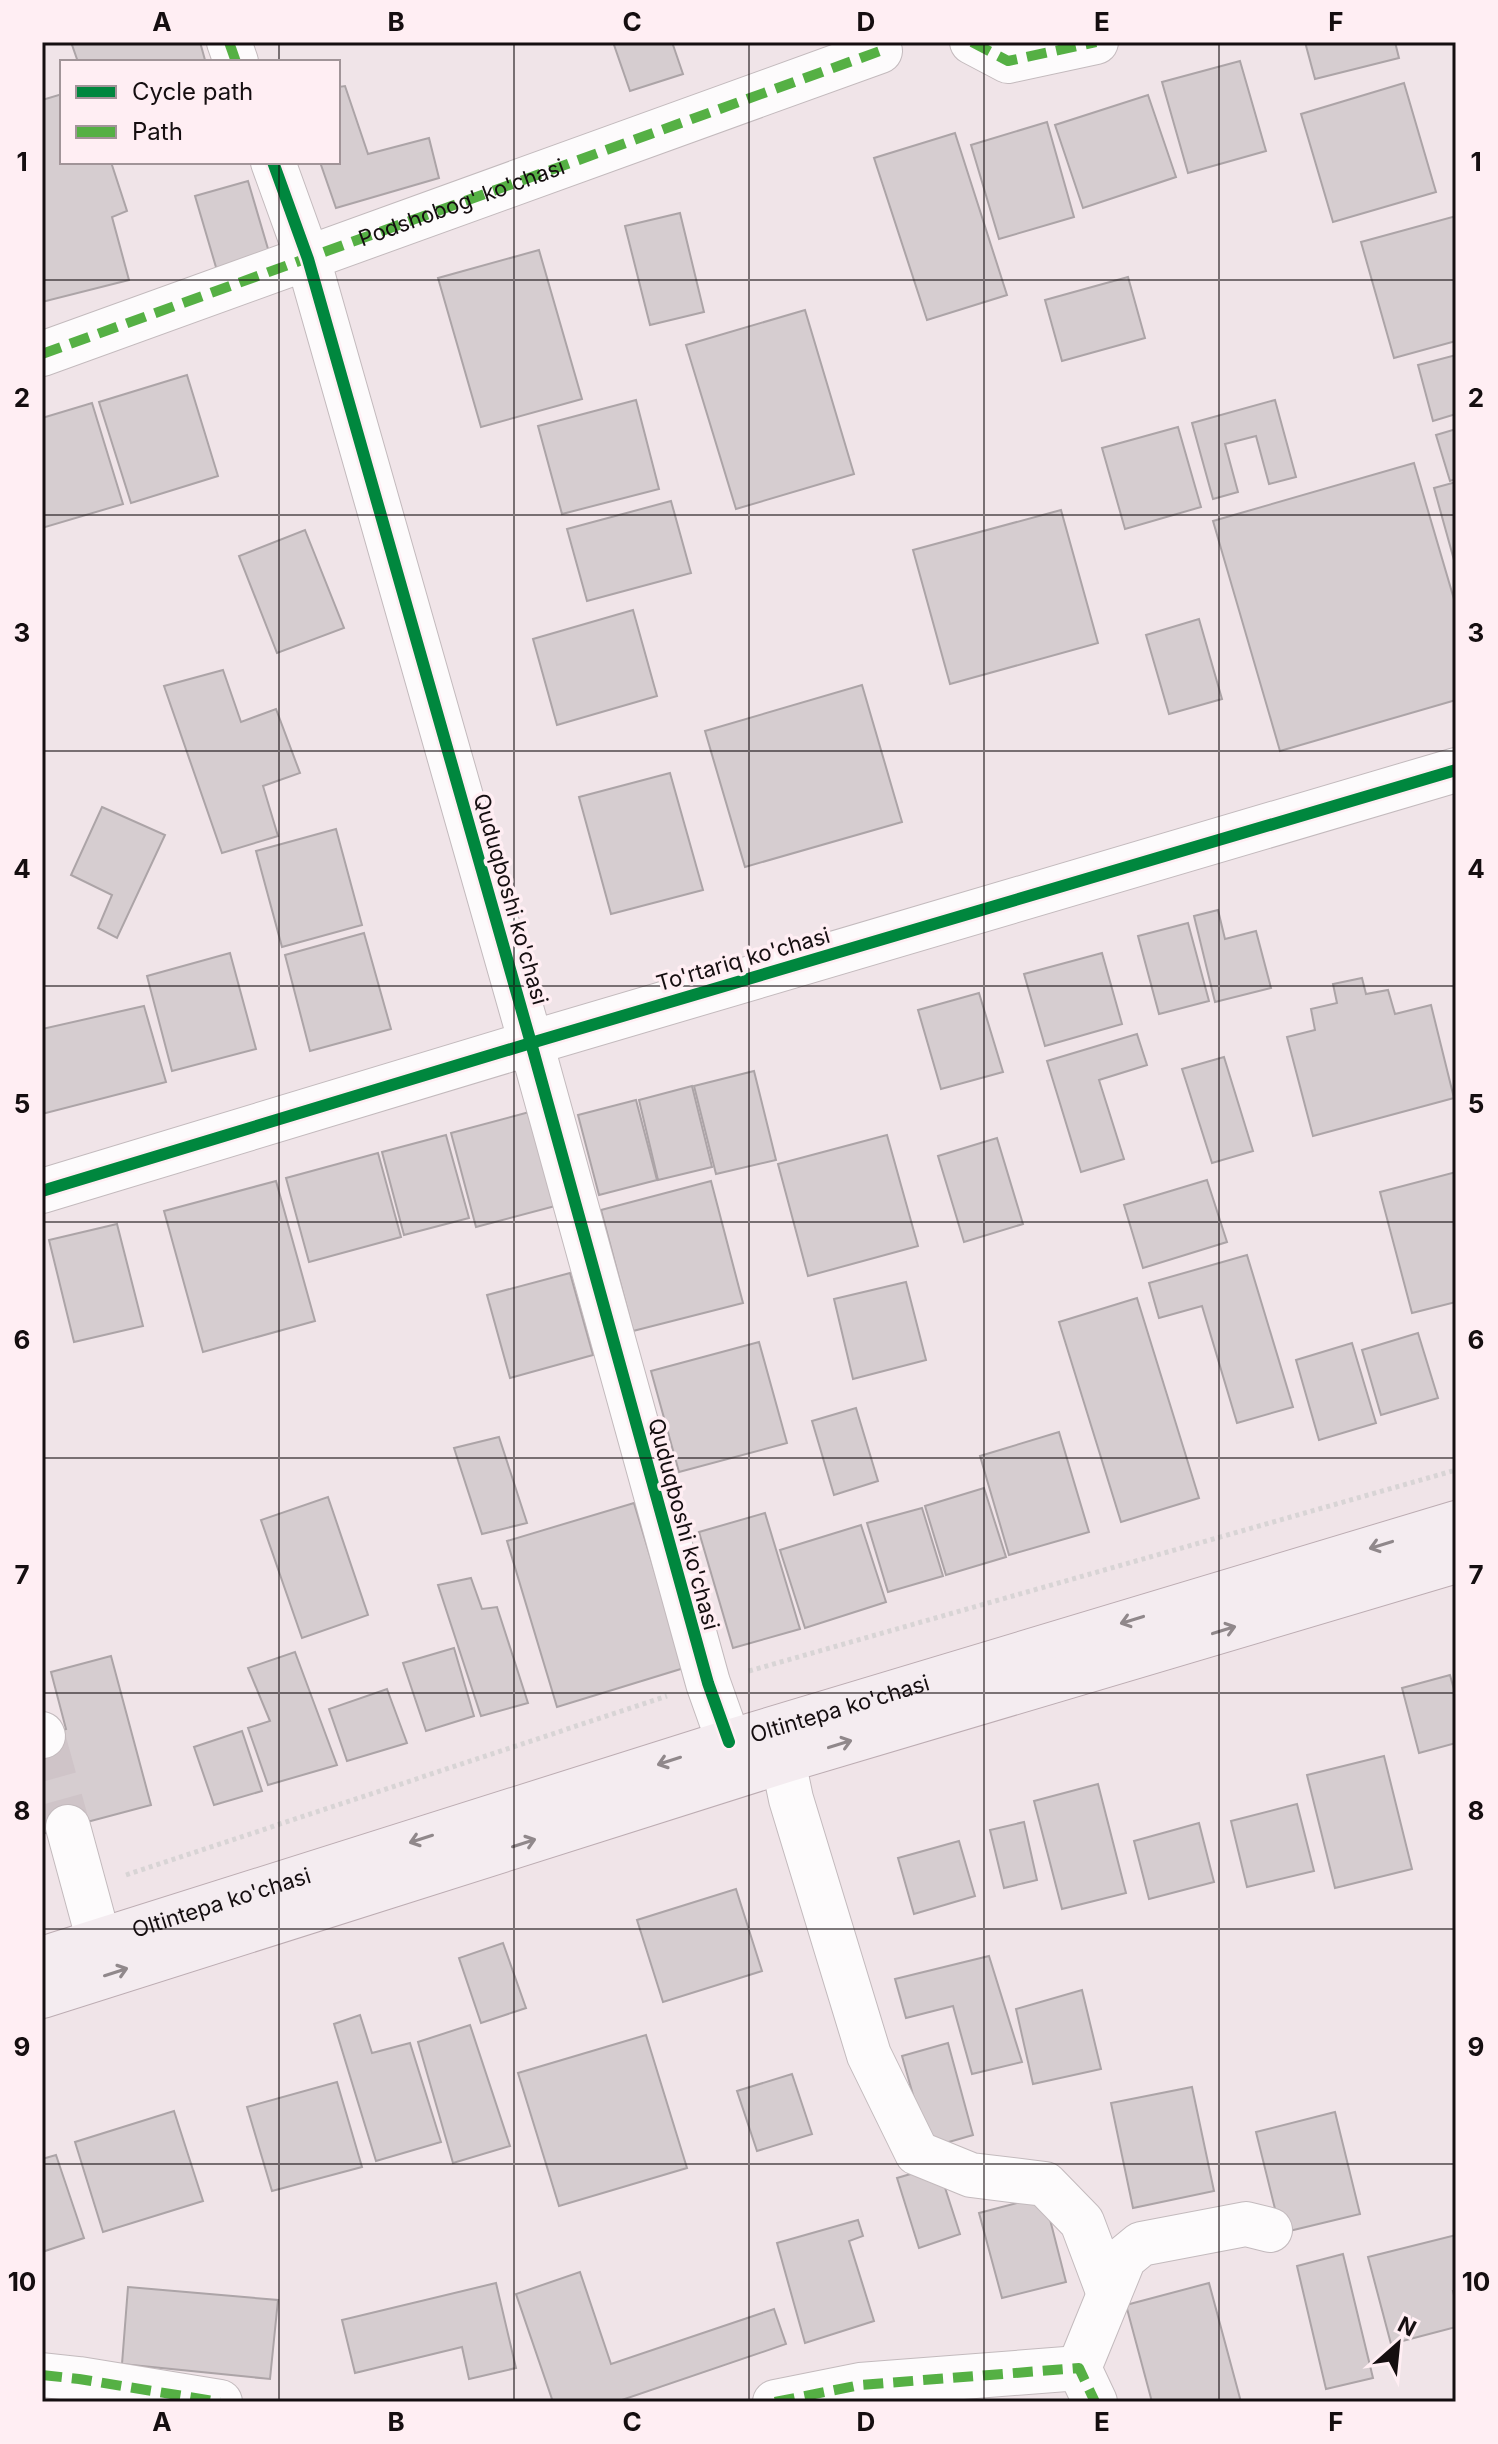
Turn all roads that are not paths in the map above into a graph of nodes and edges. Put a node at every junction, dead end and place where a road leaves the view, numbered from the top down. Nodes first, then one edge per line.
1 (972, 42) edge
2 (1096, 42) edge
3 (880, 51) dead end
4 (274, 164) edge
5 (308, 259) junction
6 (42, 354) edge
7 (1456, 770) edge
8 (531, 1043) junction
9 (42, 1191) edge
10 (1456, 1523) edge
11 (1456, 1561) edge
12 (734, 1758) junction
13 (783, 1761) junction
14 (68, 1827) tunnel mouth
15 (99, 1941) junction
16 (42, 1959) edge
17 (42, 1996) edge
18 (1270, 2230) dead end
19 (1109, 2294) junction
20 (42, 2375) edge
21 (1087, 2385) edge
22 (220, 2402) edge
23 (775, 2402) edge

1 - 2 street
3 - 5 street, Podshobog' ko'chasi
4 - 5 street, Quduqboshi ko'chasi
5 - 6 street, Podshobog' ko'chasi
5 - 8 street, Quduqboshi ko'chasi
7 - 8 street, To'rtariq ko'chasi
8 - 9 street, To'rtariq ko'chasi
8 - 12 street, Quduqboshi ko'chasi
10 -> 12 main road, Oltintepa ko'chasi
13 -> 11 main road, Oltintepa ko'chasi
12 - 13 main road, Oltintepa ko'chasi
12 -> 15 main road, Oltintepa ko'chasi
17 -> 12 main road, Oltintepa ko'chasi
13 - 19 street
14 - 15 street
15 - 16 main road, Oltintepa ko'chasi
18 - 19 street
19 - 21 street
20 - 22 street
21 - 23 street

